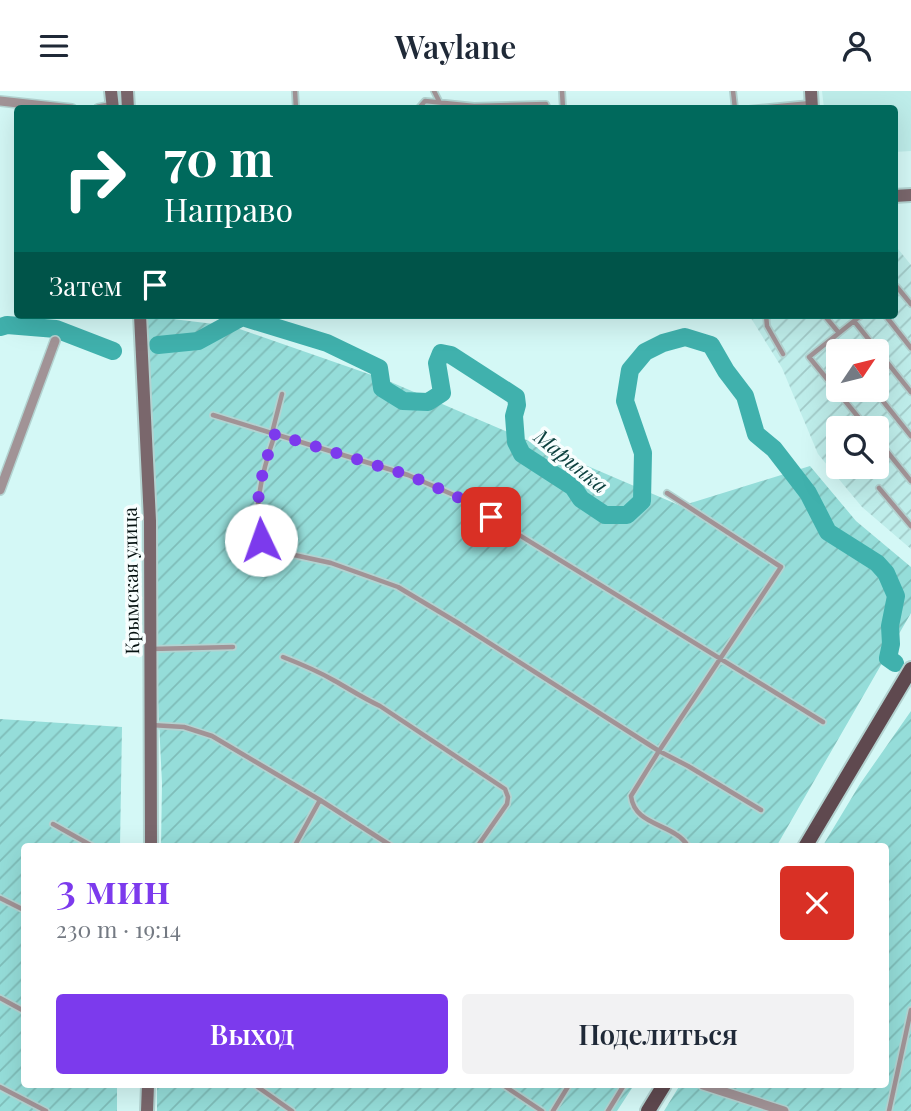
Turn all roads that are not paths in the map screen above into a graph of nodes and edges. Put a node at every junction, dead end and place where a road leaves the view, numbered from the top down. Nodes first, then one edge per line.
1 (434, 91) edge
2 (0, 101) edge
3 (439, 101) junction
4 (812, 101) edge
5 (36, 105) edge
6 (422, 105) edge
7 (467, 105) edge
8 (510, 105) edge
9 (546, 105) edge
10 (780, 105) edge
11 (898, 288) edge
12 (911, 304) edge
13 (140, 319) edge
14 (766, 319) edge
15 (827, 319) edge
16 (857, 319) edge
17 (888, 319) edge
18 (854, 321) junction
19 (839, 333) junction
20 (832, 339) edge
21 (55, 341) dead end
22 (826, 344) edge
23 (911, 348) edge
24 (783, 354) dead end
25 (826, 378) edge
26 (911, 392) edge
27 (282, 394) dead end
28 (884, 403) edge
29 (213, 415) dead end
30 (274, 433) junction
31 (911, 436) edge
32 (889, 454) edge
33 (911, 481) edge
34 (879, 488) dead end
35 (0, 490) edge
36 (667, 493) dead end
37 (911, 526) edge
38 (233, 647) dead end
39 (150, 649) junction
40 (283, 657) dead end
41 (720, 659) junction
42 (911, 669) edge
43 (823, 722) dead end
44 (150, 725) junction
45 (659, 751) junction
46 (320, 800) junction
47 (761, 810) dead end
48 (54, 824) dead end
49 (87, 843) edge
50 (151, 843) edge
51 (296, 843) edge
52 (387, 843) edge
53 (480, 843) edge
54 (685, 843) edge
55 (807, 843) edge
56 (0, 898) edge
57 (21, 908) edge
58 (0, 998) edge
59 (21, 1009) edge
60 (911, 1010) edge
61 (0, 1087) edge
62 (148, 1088) edge
63 (259, 1088) edge
64 (508, 1088) edge
65 (567, 1088) edge
66 (622, 1088) edge
67 (662, 1088) edge
68 (712, 1088) edge
69 (46, 1111) edge
70 (147, 1111) edge
71 (292, 1111) edge
72 (542, 1111) edge
73 (553, 1111) edge
74 (608, 1111) edge
75 (648, 1111) edge
76 (784, 1111) edge
77 (889, 1111) edge

1 - 3 lane
2 - 5 street
3 - 6 lane
3 - 7 lane
4 - 10 lane
8 - 9 lane
11 - 12 lane
13 - 39 main road, Крымская улица
14 - 24 lane
15 - 19 lane
16 - 18 lane
17 - 23 lane
18 - 19 lane
18 - 26 lane
19 - 20 lane
21 - 35 street
22 - 25 lane
27 - 30 lane
28 - 31 lane
29 - 30 lane
30 - 41 lane
30 - 45 lane
32 - 33 lane
34 - 37 lane
36 - 41 lane
38 - 39 lane
39 - 44 main road, Крымская улица
40 - 53 lane
41 - 43 lane
41 - 45 lane
42 - 55 main road
44 - 46 lane
44 - 50 main road, Крымская улица
45 - 47 lane
45 - 54 lane
46 - 51 lane
46 - 52 lane
48 - 49 lane
56 - 57 lane
58 - 59 lane
60 - 77 lane
61 - 69 lane
62 - 70 main road
63 - 71 lane
64 - 72 lane
65 - 73 lane
66 - 74 lane
67 - 75 main road
68 - 76 street

